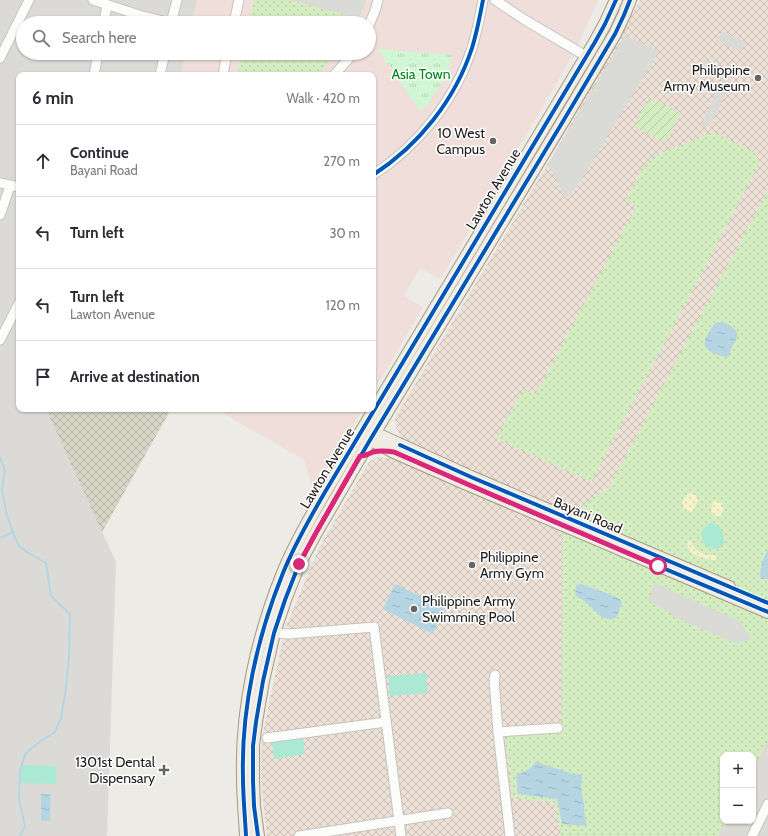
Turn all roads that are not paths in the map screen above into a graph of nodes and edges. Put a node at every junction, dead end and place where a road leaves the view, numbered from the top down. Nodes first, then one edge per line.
1 (29, 0) edge
2 (93, 0) edge
3 (177, 0) edge
4 (239, 0) edge
5 (378, 0) edge
6 (483, 0) edge
7 (495, 0) edge
8 (616, 0) edge
9 (630, 0) edge
10 (107, 5) junction
11 (24, 16) edge
12 (105, 16) edge
13 (143, 16) edge
14 (173, 16) edge
15 (236, 16) edge
16 (373, 16) edge
17 (16, 34) edge
18 (586, 56) junction
19 (0, 58) edge
20 (97, 60) edge
21 (163, 60) edge
22 (226, 60) edge
23 (348, 60) edge
24 (95, 72) edge
25 (161, 72) edge
26 (224, 72) edge
27 (337, 72) edge
28 (376, 173) edge
29 (0, 183) edge
30 (14, 186) edge
31 (0, 215) edge
32 (16, 309) edge
33 (0, 340) edge
34 (376, 407) edge
35 (373, 412) edge
36 (387, 412) junction
37 (362, 430) junction
38 (372, 437) junction
39 (397, 448) junction
40 (360, 456) junction
41 (469, 481) junction
42 (768, 603) edge
43 (768, 612) edge
44 (274, 633) junction
45 (496, 675) dead end
46 (386, 722) junction
47 (558, 728) dead end
48 (498, 732) junction
49 (268, 738) dead end
50 (768, 804) edge
51 (448, 813) dead end
52 (398, 821) junction
53 (246, 836) edge
54 (258, 836) edge
55 (299, 836) edge
56 (400, 836) edge
57 (510, 836) edge
58 (752, 836) edge

1 - 11 street
2 - 10 street
3 - 14 street
4 - 15 street
5 - 16 street
6 - 28 street
7 - 18 street
8 - 18 main road, Lawton Avenue
9 - 36 main road, Lawton Avenue
10 - 12 street
10 - 13 street
17 - 19 street
18 - 34 main road, Lawton Avenue
20 - 24 street
21 - 25 street
22 - 26 street
23 - 27 street
29 - 30 street
30 - 31 street
32 - 33 street
35 - 37 main road, Lawton Avenue
36 - 38 main road, Lawton Avenue
36 - 39 main road
37 - 38 main road, Bayani Road
37 - 53 main road, Lawton Avenue
38 - 39 main road, Bayani Road
38 - 40 main road, Lawton Avenue
39 - 40 main road
39 - 41 main road, Bayani Road
40 - 44 main road, Lawton Avenue
41 - 42 main road, Bayani Road
41 - 43 main road, Bayani Road
44 - 46 street
44 - 54 main road, Lawton Avenue
45 - 48 street
46 - 49 street
46 - 52 street
47 - 48 street
48 - 57 street
50 - 58 street
51 - 52 street
52 - 55 street
52 - 56 street

